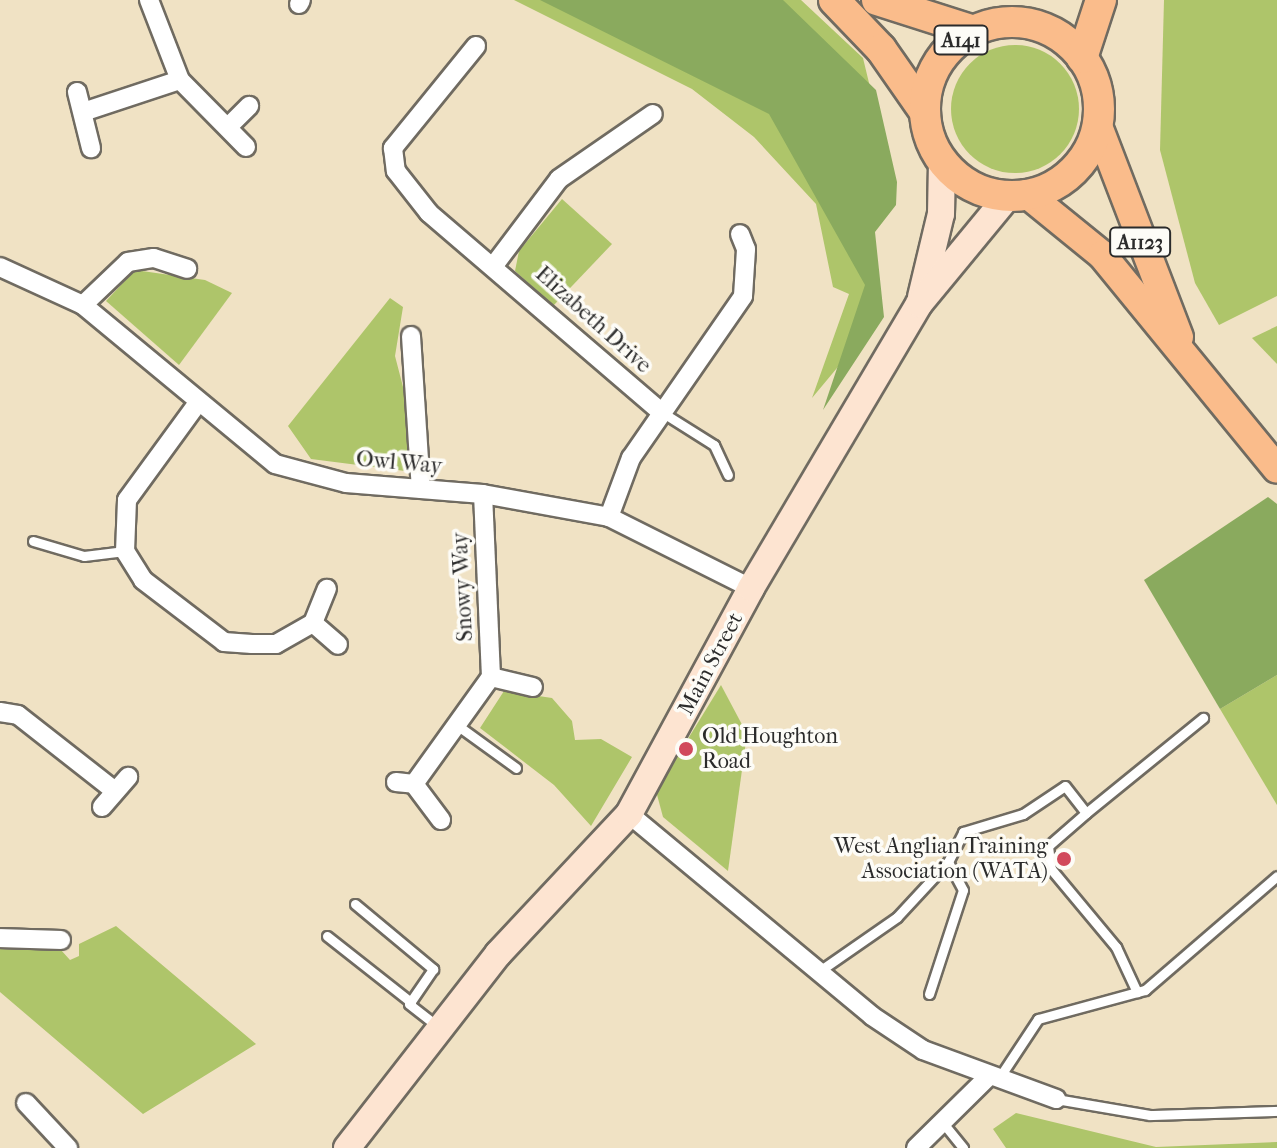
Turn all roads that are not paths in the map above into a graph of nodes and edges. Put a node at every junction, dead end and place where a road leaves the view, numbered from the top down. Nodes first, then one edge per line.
1 (149, 0) edge
2 (834, 0) edge
3 (877, 0) edge
4 (1031, 0) edge
5 (1101, 0) edge
6 (987, 27) junction
7 (476, 46) dead end
8 (1082, 58) junction
9 (180, 80) junction
10 (77, 92) dead end
11 (249, 106) dead end
12 (83, 112) junction
13 (925, 112) junction
14 (641, 117) dead end
15 (1098, 126) junction
16 (228, 127) junction
17 (246, 147) dead end
18 (91, 148) dead end
19 (942, 161) junction
20 (1018, 195) junction
21 (749, 243) dead end
22 (495, 264) junction
23 (0, 267) edge
24 (187, 269) dead end
25 (919, 304) junction
26 (83, 305) junction
27 (411, 336) dead end
28 (1187, 357) junction
29 (197, 404) junction
30 (660, 411) junction
31 (1277, 469) edge
32 (728, 475) dead end
33 (421, 489) junction
34 (483, 494) junction
35 (609, 517) junction
36 (33, 541) dead end
37 (125, 551) junction
38 (751, 588) junction
39 (327, 589) dead end
40 (313, 623) junction
41 (338, 645) dead end
42 (491, 677) junction
43 (533, 687) dead end
44 (0, 712) edge
45 (1203, 718) dead end
46 (461, 728) junction
47 (516, 768) dead end
48 (102, 807) dead end
49 (1086, 813) junction
50 (629, 814) junction
51 (441, 820) dead end
52 (948, 862) junction
53 (1277, 876) edge
54 (355, 904) dead end
55 (327, 936) dead end
56 (0, 938) edge
57 (61, 940) dead end
58 (818, 972) junction
59 (1137, 992) junction
60 (929, 994) dead end
61 (411, 1002) junction
62 (441, 1029) junction
63 (993, 1079) junction
64 (1056, 1099) joint
65 (26, 1103) dead end
66 (1277, 1111) edge
67 (943, 1123) junction
68 (68, 1148) edge
69 (347, 1148) edge
70 (916, 1148) edge
71 (963, 1148) edge

1 - 9 street
2 - 13 highway
3 - 6 highway, A141
4 - 6 highway, A141
5 - 8 highway
6 - 8 highway, A141
6 - 13 highway, A141
7 - 22 street, Elizabeth Drive
8 - 15 highway
9 - 12 street
9 - 16 street
10 - 12 street
11 - 16 street
12 - 18 street
13 - 19 highway
14 - 22 street
15 - 20 highway
15 - 28 main road, A1123
16 - 17 street
19 - 20 highway
19 - 25 main road, Main Street
20 - 25 main road, Main Street
20 - 28 main road, A1123
21 - 30 street
22 - 30 street, Elizabeth Drive
23 - 26 street, Owl Way
24 - 26 street
25 - 38 main road, Main Street
26 - 29 street, Owl Way
27 - 33 street
28 - 31 main road, A1123
29 - 33 street, Owl Way
29 - 37 street
30 - 32 lane
30 - 35 street
33 - 34 street, Owl Way
34 - 35 street, Owl Way
34 - 42 street, Snowy Way
35 - 38 street, Owl Way
36 - 37 lane
37 - 40 street
38 - 50 main road, Main Street
39 - 40 street
40 - 41 street
42 - 43 street
42 - 46 street
44 - 48 street
45 - 49 lane
46 - 47 lane
46 - 51 street
49 - 52 lane
49 - 59 lane
50 - 58 street
50 - 62 main road, Main Street
52 - 58 lane
52 - 60 lane
53 - 59 lane
54 - 61 lane
55 - 61 lane
56 - 57 street
58 - 63 street
59 - 63 lane
61 - 62 lane
62 - 69 main road, Main Street
63 - 64 street
63 - 67 street
64 - 66 lane
65 - 68 street
67 - 70 street
67 - 71 lane

